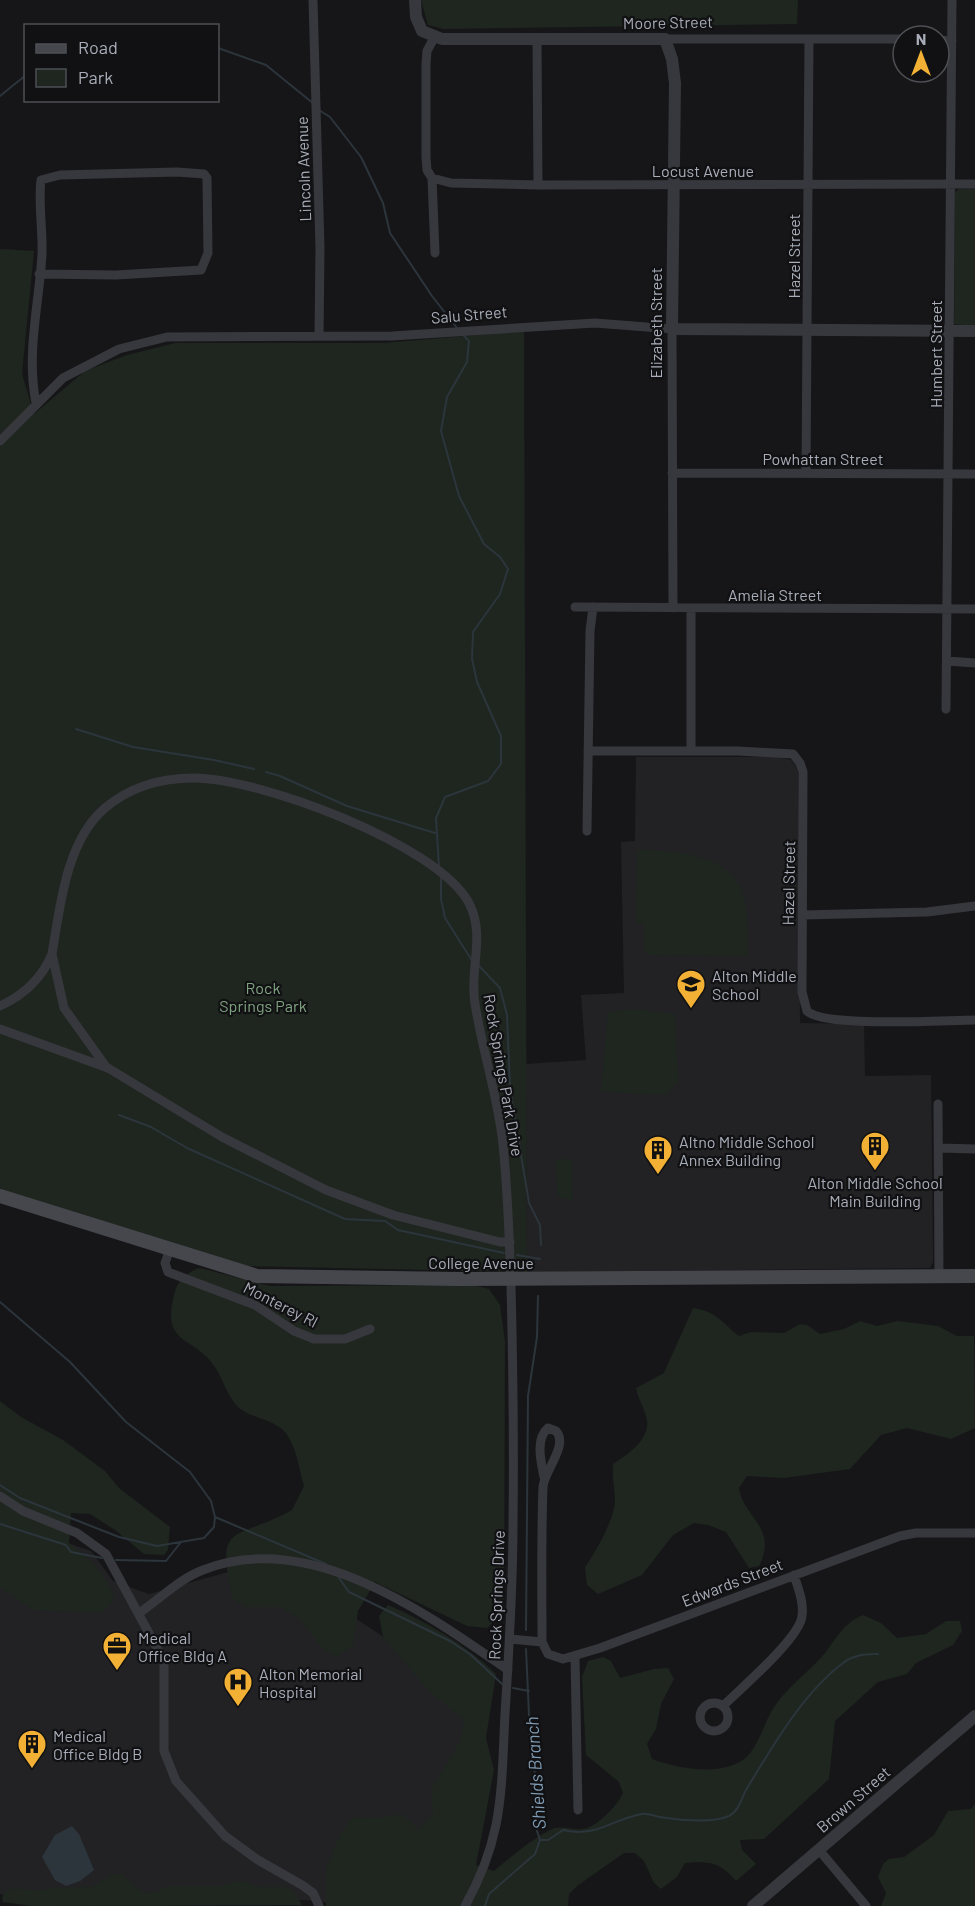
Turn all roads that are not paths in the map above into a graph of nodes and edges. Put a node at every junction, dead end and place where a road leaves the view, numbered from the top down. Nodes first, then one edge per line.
1 (313, 0) edge
2 (415, 0) edge
3 (952, 0) edge
4 (434, 38) junction
5 (665, 39) junction
6 (809, 39) junction
7 (891, 39) edge
8 (537, 40) junction
9 (952, 41) joint
10 (432, 178) junction
11 (951, 184) junction
12 (975, 184) edge
13 (538, 185) junction
14 (673, 185) junction
15 (808, 185) junction
16 (435, 253) dead end
17 (39, 274) junction
18 (672, 329) junction
19 (807, 331) junction
20 (950, 332) junction
21 (975, 332) edge
22 (319, 336) junction
23 (36, 403) junction
24 (0, 441) edge
25 (672, 473) junction
26 (806, 473) junction
27 (949, 474) junction
28 (975, 474) edge
29 (575, 607) dead end
30 (593, 607) junction
31 (673, 608) junction
32 (691, 609) junction
33 (947, 609) junction
34 (975, 609) edge
35 (947, 661) junction
36 (975, 663) edge
37 (946, 709) dead end
38 (691, 751) junction
39 (588, 752) junction
40 (587, 831) dead end
41 (975, 906) edge
42 (802, 915) junction
43 (52, 954) junction
44 (0, 1006) edge
45 (975, 1020) edge
46 (0, 1029) edge
47 (108, 1068) junction
48 (938, 1104) dead end
49 (940, 1148) junction
50 (975, 1149) edge
51 (0, 1196) edge
52 (510, 1242) junction
53 (170, 1250) junction
54 (939, 1276) junction
55 (975, 1276) edge
56 (511, 1279) junction
57 (370, 1329) dead end
58 (543, 1477) dead end
59 (0, 1496) edge
60 (975, 1533) edge
61 (794, 1575) junction
62 (139, 1613) junction
63 (510, 1639) junction
64 (542, 1642) junction
65 (575, 1657) junction
66 (508, 1670) junction
67 (723, 1706) dead end
68 (975, 1716) edge
69 (578, 1810) dead end
70 (819, 1850) junction
71 (320, 1906) edge
72 (465, 1906) edge
73 (753, 1906) edge
74 (866, 1906) edge

1 - 22 street, Lincoln Avenue
2 - 4 street
3 - 9 street, Humbert Street
4 - 8 street, Moore Street
4 - 10 street
5 - 6 street, Moore Street
5 - 8 street, Moore Street
5 - 14 street, Elizabeth Street
6 - 7 street, Moore Street
6 - 15 street, Hazel Street
8 - 13 street
9 - 11 street, Humbert Street
10 - 13 street, Locust Avenue
10 - 16 street
11 - 12 street, Locust Avenue
11 - 15 street, Locust Avenue
11 - 20 street, Humbert Street
13 - 14 street, Locust Avenue
14 - 15 street, Locust Avenue
14 - 18 street, Elizabeth Street
15 - 19 street, Hazel Street
17 - 17 street
17 - 23 street
18 - 19 street, Salu Street
18 - 22 street, Salu Street
18 - 25 street, Elizabeth Street
19 - 20 street, Salu Street
19 - 26 street, Hazel Street
20 - 21 street, Salu Street
20 - 27 street, Humbert Street
22 - 23 street, Salu Street
23 - 24 street, Salu Street
25 - 26 street, Powhattan Street
25 - 31 street, Elizabeth Street
26 - 27 street, Powhattan Street
27 - 28 street, Powhattan Street
27 - 33 street, Humbert Street
29 - 30 street, Amelia Street
30 - 31 street, Amelia Street
30 - 39 street
31 - 32 street, Amelia Street
32 - 33 street, Amelia Street
32 - 38 street
33 - 34 street, Amelia Street
33 - 35 street, Humbert Street
35 - 36 street
35 - 37 street, Humbert Street
38 - 39 street
38 - 42 street, Hazel Street
39 - 40 street
41 - 42 street
42 - 45 street, Hazel Street
43 - 44 street, Rock Springs Park Drive
43 - 47 street, Rock Springs Park Drive
43 - 52 street, Rock Springs Park Drive
46 - 47 street, Rock Springs Park Drive
47 - 52 street, Rock Springs Park Drive
48 - 49 street
49 - 50 street
49 - 54 street
51 - 53 main road, College Avenue
52 - 56 street, Rock Springs Park Drive
53 - 56 main road, College Avenue
53 - 57 street, Monterey Rl
54 - 55 main road, College Avenue
54 - 56 main road, College Avenue
56 - 63 street, Rock Springs Drive
58 - 64 street
59 - 62 street
60 - 61 street, Edwards Street
61 - 65 street, Edwards Street
61 - 67 street
62 - 66 street
62 - 71 street
63 - 64 street
63 - 66 street, Rock Springs Drive
64 - 65 street, Edwards Street
65 - 69 street
66 - 72 street, Rock Springs Drive
68 - 70 street, Brown Street
70 - 73 street, Brown Street
70 - 74 street

